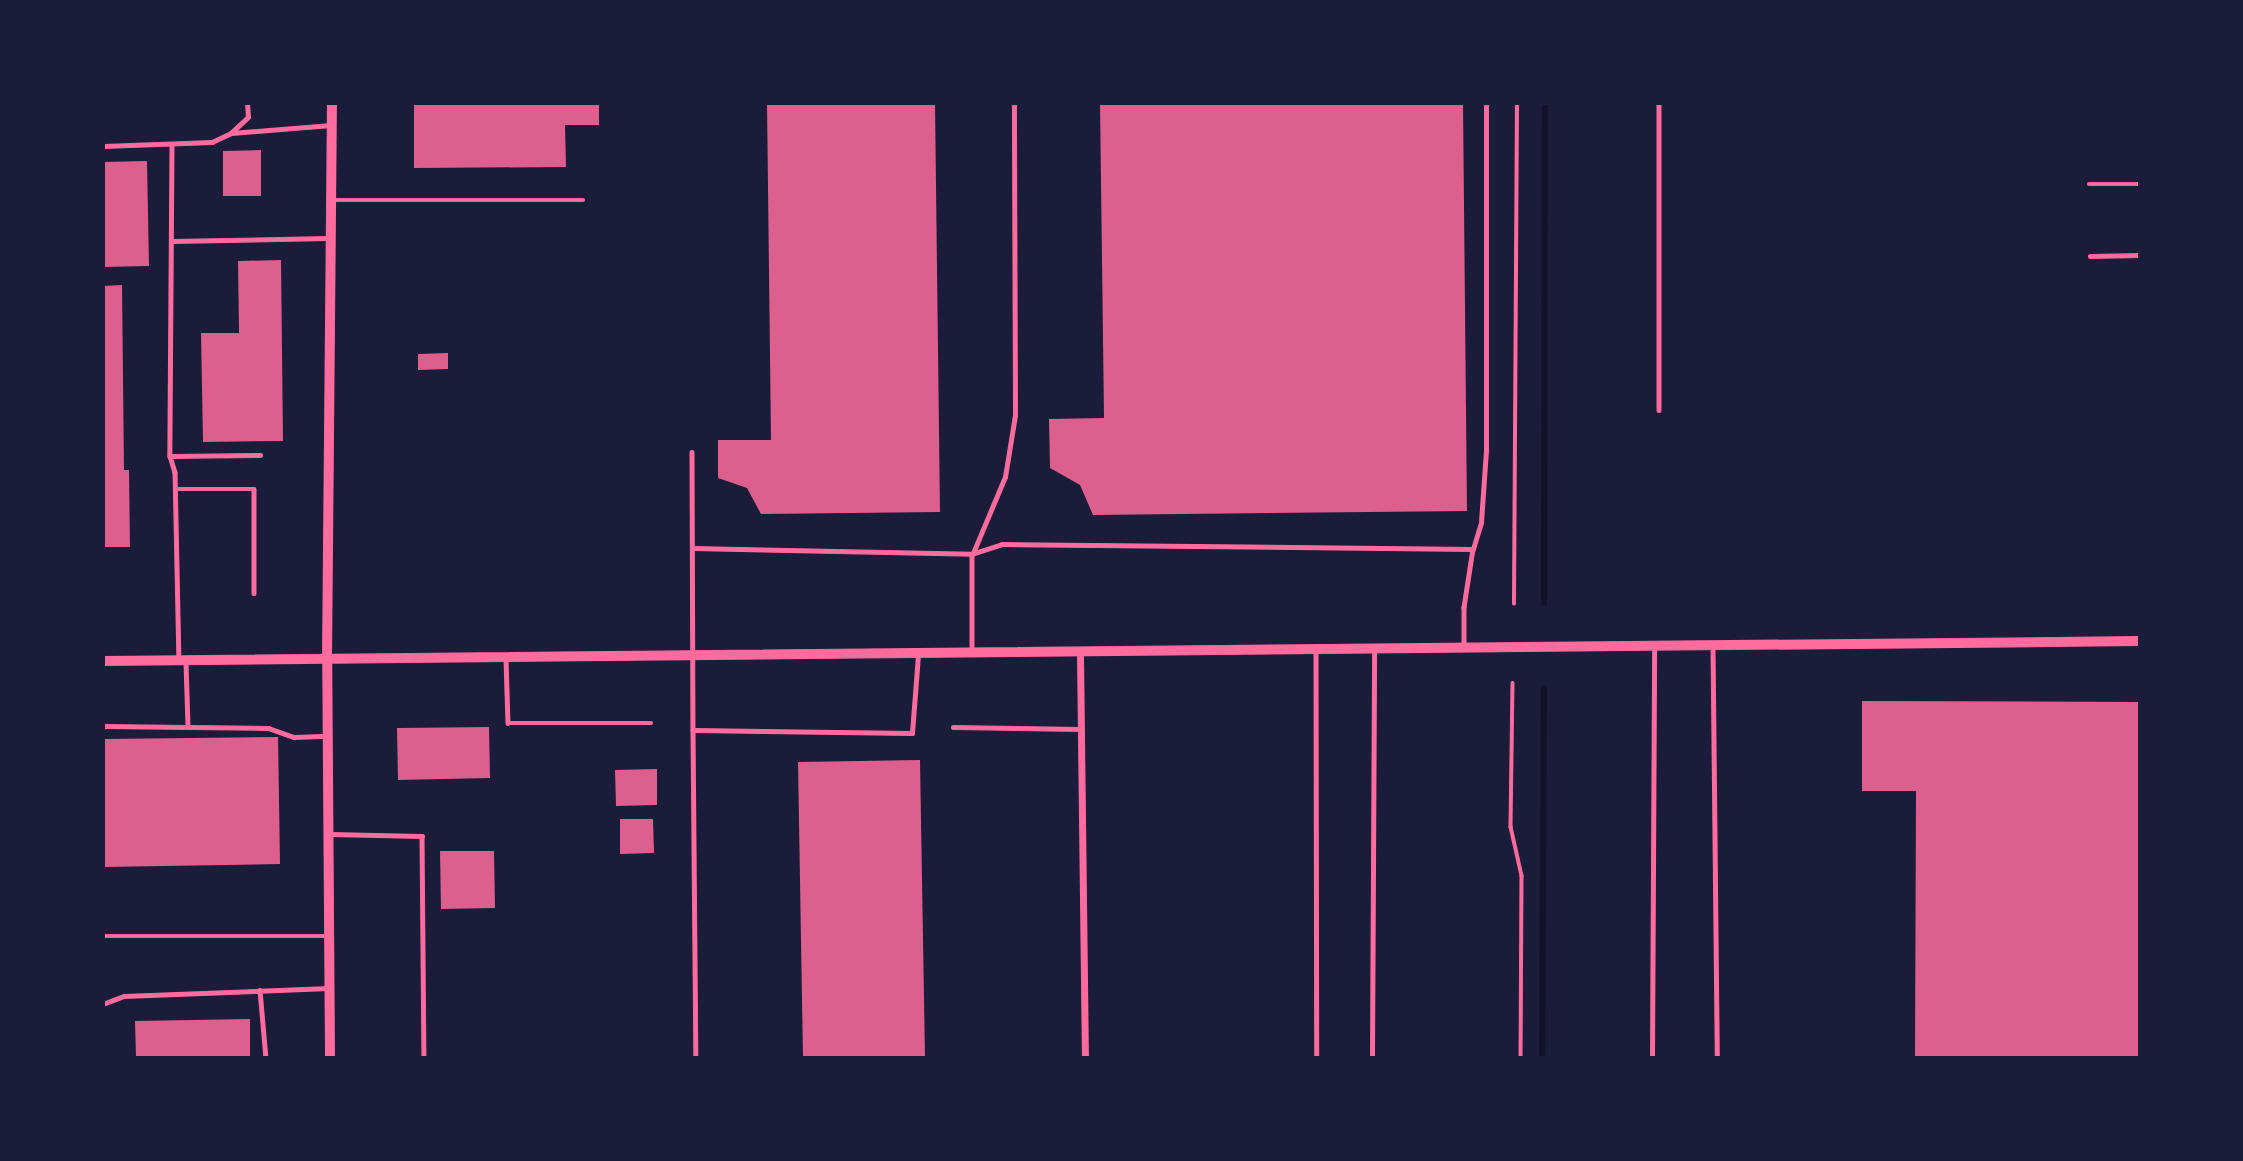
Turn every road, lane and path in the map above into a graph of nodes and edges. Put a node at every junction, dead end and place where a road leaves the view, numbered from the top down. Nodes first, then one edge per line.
1 (247, 103) edge
2 (332, 103) edge
3 (1014, 103) edge
4 (1486, 103) edge
5 (1517, 103) edge
6 (1658, 103) edge
7 (332, 125) junction
8 (231, 133) junction
9 (172, 145) junction
10 (103, 146) edge
11 (2089, 184) dead end
12 (2140, 184) edge
13 (332, 200) junction
14 (583, 200) dead end
15 (331, 238) junction
16 (172, 241) junction
17 (2140, 255) edge
18 (2090, 256) dead end
19 (1659, 410) dead end
20 (692, 452) dead end
21 (260, 454) dead end
22 (170, 456) junction
23 (176, 489) junction
24 (692, 548) junction
25 (1473, 549) junction
26 (972, 554) junction
27 (254, 593) dead end
28 (1514, 604) dead end
29 (2140, 641) edge
30 (1713, 646) junction
31 (1654, 647) junction
32 (1464, 649) junction
33 (1374, 650) junction
34 (1315, 651) junction
35 (1080, 654) junction
36 (918, 655) junction
37 (972, 655) junction
38 (690, 657) junction
39 (506, 659) junction
40 (327, 660) junction
41 (103, 661) edge
42 (182, 661) junction
43 (1513, 683) dead end
44 (651, 723) dead end
45 (103, 726) edge
46 (188, 726) junction
47 (953, 727) dead end
48 (1081, 729) junction
49 (693, 730) junction
50 (328, 736) junction
51 (329, 834) junction
52 (103, 936) edge
53 (329, 936) junction
54 (330, 988) junction
55 (260, 990) junction
56 (103, 1004) edge
57 (265, 1058) edge
58 (330, 1058) edge
59 (424, 1058) edge
60 (695, 1058) edge
61 (1085, 1058) edge
62 (1317, 1058) edge
63 (1372, 1058) edge
64 (1521, 1058) edge
65 (1652, 1058) edge
66 (1717, 1058) edge

1 - 8 lane
2 - 7 street
3 - 26 lane
4 - 25 lane
5 - 28 path
6 - 19 lane
7 - 8 lane
7 - 13 street
8 - 9 lane
9 - 10 lane
9 - 16 lane
11 - 12 lane
13 - 14 lane
13 - 15 street
15 - 16 lane
15 - 40 street
16 - 22 lane
17 - 18 lane
20 - 24 lane
21 - 22 lane
22 - 23 lane
23 - 27 lane
23 - 42 lane
24 - 26 lane
24 - 38 lane
25 - 26 lane
25 - 32 lane
26 - 37 lane
29 - 30 street
30 - 31 street
30 - 66 lane
31 - 32 street
31 - 65 lane
32 - 33 street
33 - 34 street
33 - 63 lane
34 - 35 street
34 - 62 lane
35 - 37 street
35 - 48 street
36 - 37 street
36 - 38 street
36 - 49 lane
38 - 39 street
38 - 49 lane
39 - 40 street
39 - 44 lane
40 - 42 street
40 - 50 street
41 - 42 street
42 - 46 lane
43 - 64 path
45 - 46 lane
46 - 50 lane
47 - 48 lane
48 - 61 street
49 - 60 lane
50 - 51 street
51 - 53 street
51 - 59 lane
52 - 53 lane
53 - 54 street
54 - 55 lane
54 - 58 street
55 - 56 lane
55 - 57 lane

